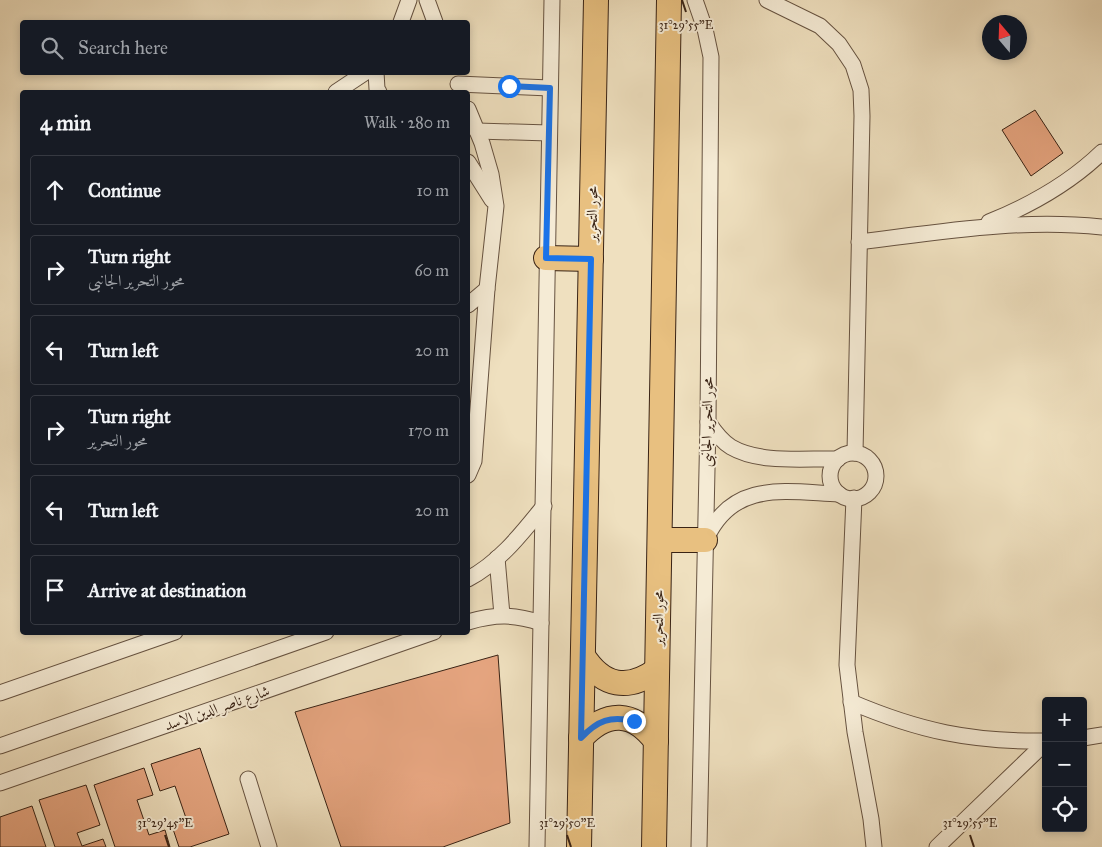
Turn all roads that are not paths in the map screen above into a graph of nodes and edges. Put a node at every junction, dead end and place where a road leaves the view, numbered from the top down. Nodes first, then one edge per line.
1 (409, 0) edge
2 (427, 0) edge
3 (552, 0) edge
4 (596, 0) edge
5 (669, 0) edge
6 (696, 0) edge
7 (767, 0) edge
8 (402, 20) edge
9 (434, 20) edge
10 (362, 75) edge
11 (376, 75) edge
12 (457, 83) edge
13 (550, 88) junction
14 (339, 90) edge
15 (378, 90) edge
16 (470, 118) edge
17 (477, 131) junction
18 (549, 133) junction
19 (1102, 152) edge
20 (470, 165) edge
21 (496, 206) junction
22 (1102, 227) edge
23 (973, 228) junction
24 (859, 242) junction
25 (546, 258) junction
26 (591, 259) junction
27 (487, 289) junction
28 (470, 303) edge
29 (470, 369) edge
30 (480, 379) junction
31 (708, 422) junction
32 (854, 453) junction
33 (838, 459) junction
34 (470, 471) edge
35 (839, 494) junction
36 (854, 498) junction
37 (544, 506) junction
38 (660, 540) junction
39 (705, 540) junction
40 (497, 558) junction
41 (470, 578) edge
42 (502, 615) junction
43 (470, 621) edge
44 (541, 623) junction
45 (166, 635) edge
46 (317, 635) edge
47 (425, 635) edge
48 (583, 656) junction
49 (657, 670) junction
50 (0, 692) edge
51 (851, 702) junction
52 (1102, 735) edge
53 (1087, 737) edge
54 (581, 738) junction
55 (656, 741) junction
56 (1042, 742) edge
57 (0, 746) edge
58 (1042, 746) edge
59 (248, 779) dead end
60 (0, 783) edge
61 (269, 847) edge
62 (537, 847) edge
63 (579, 847) edge
64 (654, 847) edge
65 (699, 847) edge
66 (874, 847) edge
67 (937, 847) edge

1 - 8 street
2 - 9 street
3 - 13 street
4 - 26 main road, محور التحرير
5 - 38 main road, محور التحرير
6 - 31 street, محور التحرير الجانبى
7 - 24 street
10 - 14 street
11 - 15 street
12 - 13 street
13 - 18 street
16 - 17 street
17 - 18 street
17 - 21 street
18 - 25 street
19 - 23 street
20 - 21 street
21 - 27 street
22 - 23 street
23 - 24 street
24 - 32 street
25 - 26 main road
25 - 37 street
26 - 48 main road, محور التحرير
27 - 28 street
27 - 30 street
29 - 30 street
30 - 34 street
31 - 33 street
31 - 39 street, محور التحرير الجانبى
32 - 33 street
32 - 36 street
33 - 35 street
35 - 36 street
35 - 39 street
36 - 51 street
37 - 40 street
37 - 44 street
38 - 39 main road
38 - 49 main road, محور التحرير
39 - 65 street, محور التحرير الجانبى
40 - 41 street
40 - 42 street
42 - 43 street
42 - 44 street
44 - 62 street
45 - 50 street
46 - 57 street
47 - 60 street, شارع ناصر الدين الاسد
48 - 49 main road
48 - 54 main road, محور التحرير
49 - 55 main road, محور التحرير
51 - 56 street
51 - 66 street
52 - 53 street
54 - 55 main road
54 - 63 main road, محور التحرير
55 - 64 main road, محور التحرير
58 - 67 street
59 - 61 street

